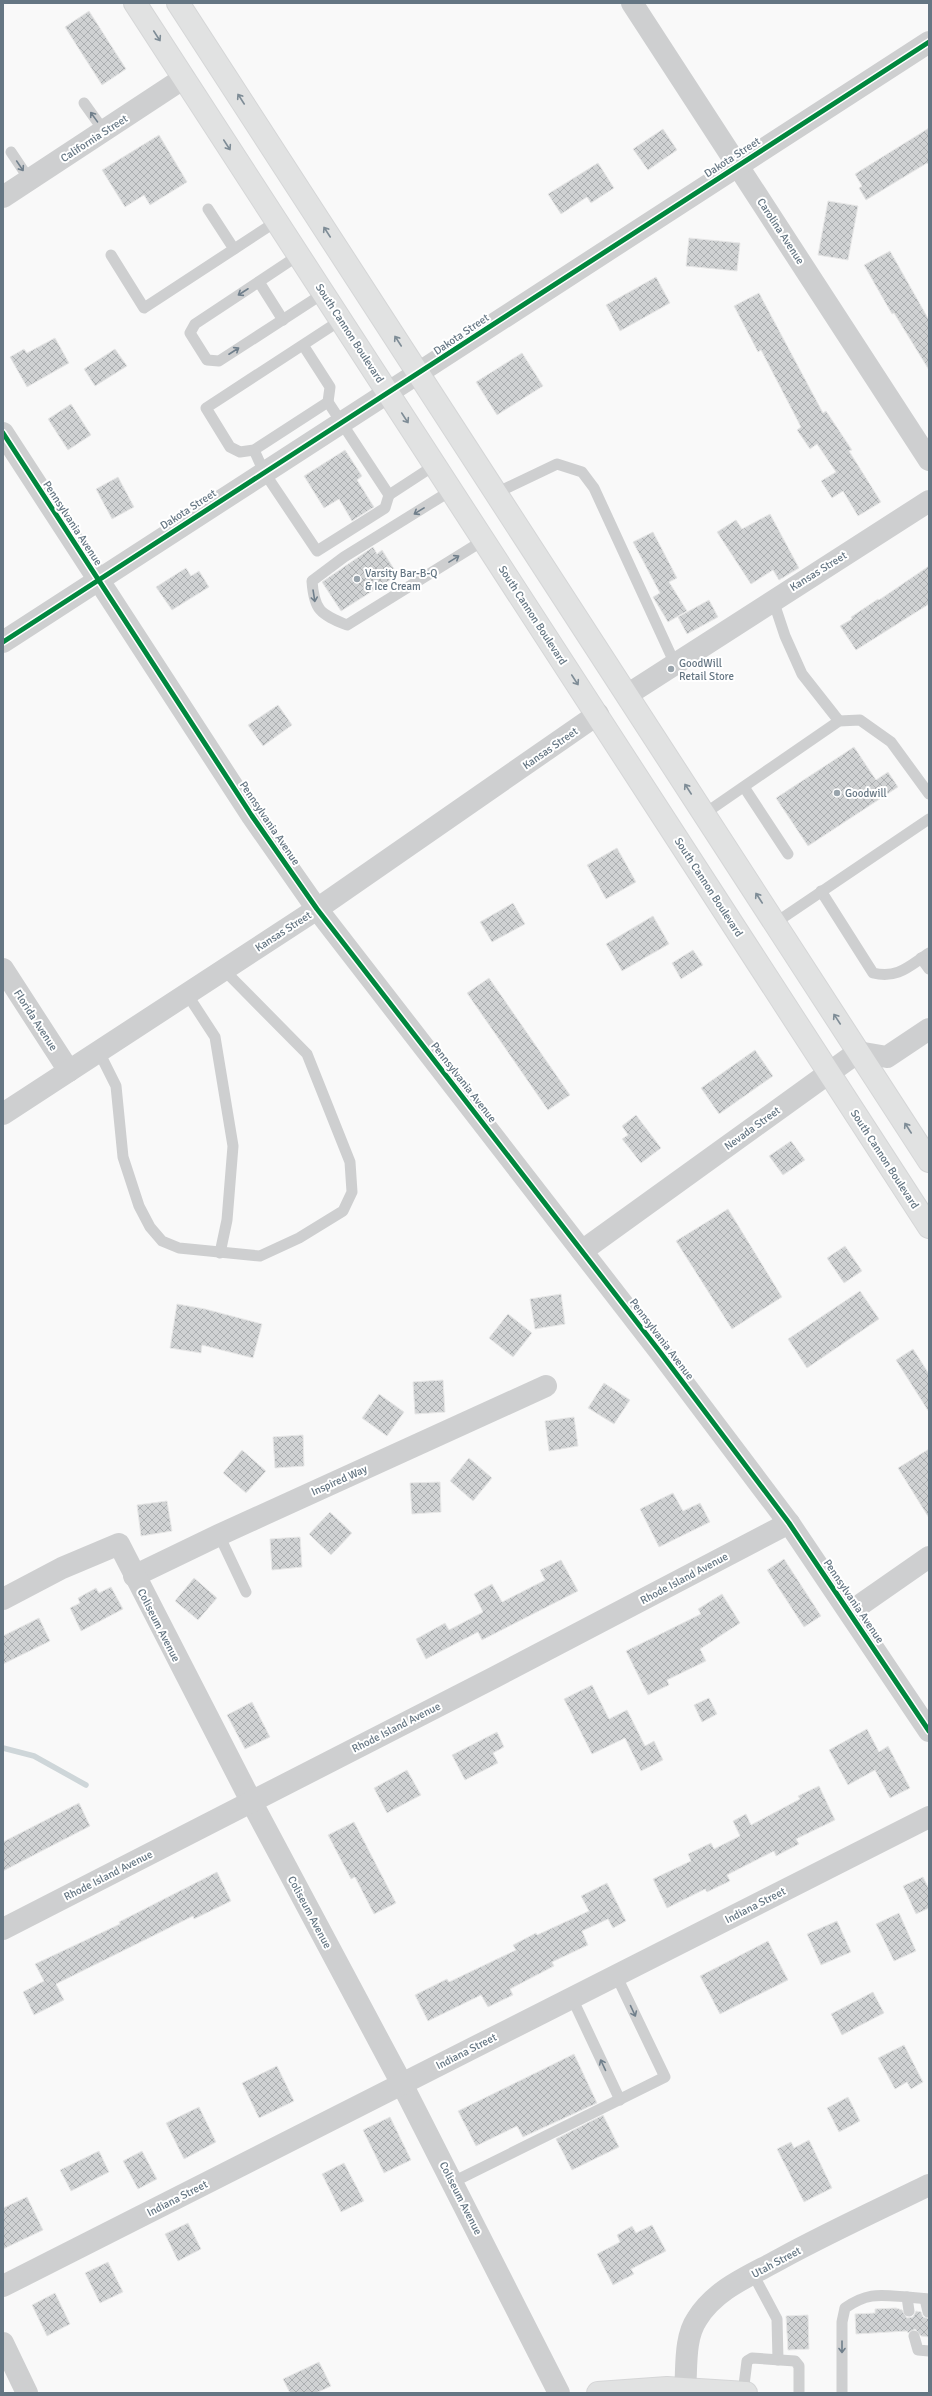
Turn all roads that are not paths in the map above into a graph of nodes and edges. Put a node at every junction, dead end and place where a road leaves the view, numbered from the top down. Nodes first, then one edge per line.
1 (135, 3) edge
2 (178, 3) edge
3 (632, 3) edge
4 (929, 42) edge
5 (184, 78) junction
6 (84, 103) dead end
7 (104, 131) junction
8 (11, 152) dead end
9 (738, 164) junction
10 (29, 180) junction
11 (3, 197) edge
12 (208, 209) dead end
13 (277, 220) junction
14 (234, 249) junction
15 (111, 255) dead end
16 (299, 255) junction
17 (259, 282) junction
18 (324, 293) junction
19 (283, 320) junction
20 (341, 320) junction
21 (303, 345) junction
22 (419, 374) junction
23 (388, 392) junction
24 (328, 402) junction
25 (342, 422) junction
26 (3, 433) edge
27 (254, 450) junction
28 (929, 460) edge
29 (435, 465) junction
30 (264, 472) junction
31 (452, 490) junction
32 (496, 493) junction
33 (389, 495) junction
34 (929, 502) edge
35 (484, 540) junction
36 (98, 579) junction
37 (773, 600) junction
38 (3, 642) edge
39 (675, 664) junction
40 (627, 695) junction
41 (598, 714) junction
42 (839, 721) junction
43 (744, 787) junction
44 (929, 794) edge
45 (704, 814) junction
46 (929, 819) edge
47 (788, 854) dead end
48 (821, 891) junction
49 (317, 909) junction
50 (775, 922) junction
51 (925, 955) edge
52 (3, 969) edge
53 (929, 969) edge
54 (224, 970) junction
55 (187, 994) junction
56 (929, 1029) edge
57 (99, 1052) junction
58 (858, 1052) junction
59 (69, 1072) junction
60 (830, 1073) junction
61 (3, 1114) edge
62 (929, 1161) edge
63 (929, 1227) edge
64 (582, 1251) junction
65 (220, 1253) junction
66 (546, 1386) dead end
67 (788, 1523) junction
68 (218, 1535) junction
69 (929, 1557) edge
70 (134, 1576) junction
71 (246, 1592) dead end
72 (3, 1599) edge
73 (850, 1612) junction
74 (929, 1730) edge
75 (251, 1801) junction
76 (929, 1817) edge
77 (3, 1929) edge
78 (616, 1975) junction
79 (572, 1998) junction
80 (402, 2084) junction
81 (620, 2100) junction
82 (453, 2182) junction
83 (929, 2185) edge
84 (753, 2274) junction
85 (3, 2286) edge
86 (907, 2297) junction
87 (927, 2299) edge
88 (909, 2311) dead end
89 (928, 2312) dead end
90 (914, 2336) dead end
91 (3, 2344) edge
92 (929, 2350) edge
93 (778, 2360) junction
94 (685, 2391) edge
95 (27, 2393) edge
96 (559, 2393) edge
97 (598, 2393) edge
98 (743, 2393) edge
99 (746, 2393) edge
100 (799, 2393) edge
101 (842, 2393) edge

1 -> 5 main road, South Cannon Boulevard
22 -> 2 main road
3 - 9 street, Carolina Avenue
4 - 9 street, Dakota Street
5 - 7 street, California Street
5 -> 13 main road, South Cannon Boulevard
7 -> 6 lane
7 - 10 street, California Street
8 -> 10 lane
9 - 22 street, Dakota Street
9 - 28 street, Carolina Avenue
10 - 11 street, California Street
12 - 14 lane
13 - 14 lane
13 - 16 main road, South Cannon Boulevard
14 - 15 lane
16 - 17 lane
16 - 18 main road, South Cannon Boulevard
17 - 19 lane
17 -> 19 lane
18 - 19 lane
18 - 20 main road, South Cannon Boulevard
20 - 21 lane
20 - 23 main road, South Cannon Boulevard
21 - 24 lane
21 - 27 lane
22 - 23 street, Dakota Street
22 - 32 main road
23 - 25 street, Dakota Street
23 -> 29 main road, South Cannon Boulevard
24 - 25 lane
24 - 27 lane
25 - 30 street, Dakota Street
25 - 33 lane
26 - 36 street, Pennsylvania Avenue
27 - 30 lane
29 - 31 main road, South Cannon Boulevard
29 - 33 lane
30 - 33 lane
30 - 36 street, Dakota Street
31 - 35 main road, South Cannon Boulevard
31 -> 35 lane
32 - 39 lane
32 - 40 main road
34 - 37 street, Kansas Street
35 -> 41 main road, South Cannon Boulevard
36 - 38 street, Dakota Street
36 - 49 street, Pennsylvania Avenue
37 - 39 street, Kansas Street
37 - 42 lane
39 - 40 street, Kansas Street
45 -> 40 main road
41 - 49 street, Kansas Street
41 - 60 main road, South Cannon Boulevard
42 - 43 lane
42 - 44 lane
43 - 45 lane
43 - 47 lane
50 -> 45 main road
46 - 48 lane
48 - 50 lane
48 - 51 lane
49 - 54 street, Kansas Street
49 - 64 street, Pennsylvania Avenue
58 -> 50 main road
51 - 53 lane
52 - 59 street, Florida Avenue
54 - 55 street, Kansas Street
54 - 65 lane
55 - 57 street, Kansas Street
55 - 65 lane
56 - 58 street
57 - 59 street, Kansas Street
57 - 65 lane
58 - 60 street, Nevada Street
62 -> 58 main road
59 - 61 street, Kansas Street
60 - 63 main road, South Cannon Boulevard
60 - 64 street, Nevada Street
64 - 67 street, Pennsylvania Avenue
66 - 68 street, Inspired Way
67 - 73 street, Pennsylvania Avenue
67 - 75 street, Rhode Island Avenue
68 - 70 street, Inspired Way
68 - 71 lane
69 - 73 street
70 - 72 street, Coliseum Avenue
70 - 75 street, Coliseum Avenue
73 - 74 street, Pennsylvania Avenue
75 - 77 street, Rhode Island Avenue
75 - 80 street, Coliseum Avenue
76 - 78 street, Indiana Street
78 - 79 street, Indiana Street
78 -> 81 lane
79 - 80 street, Indiana Street
81 -> 79 lane
80 - 82 street, Coliseum Avenue
80 - 85 street, Indiana Street
81 - 82 lane
82 - 96 street, Coliseum Avenue
83 - 84 street, Utah Street
84 - 93 lane
84 - 94 street, Utah Street
86 - 87 lane
86 - 88 lane
86 -> 101 lane
87 - 89 lane
90 - 92 lane
91 - 95 street
93 - 98 lane
93 - 100 lane
94 - 97 main road
94 - 98 main road
98 - 99 main road

